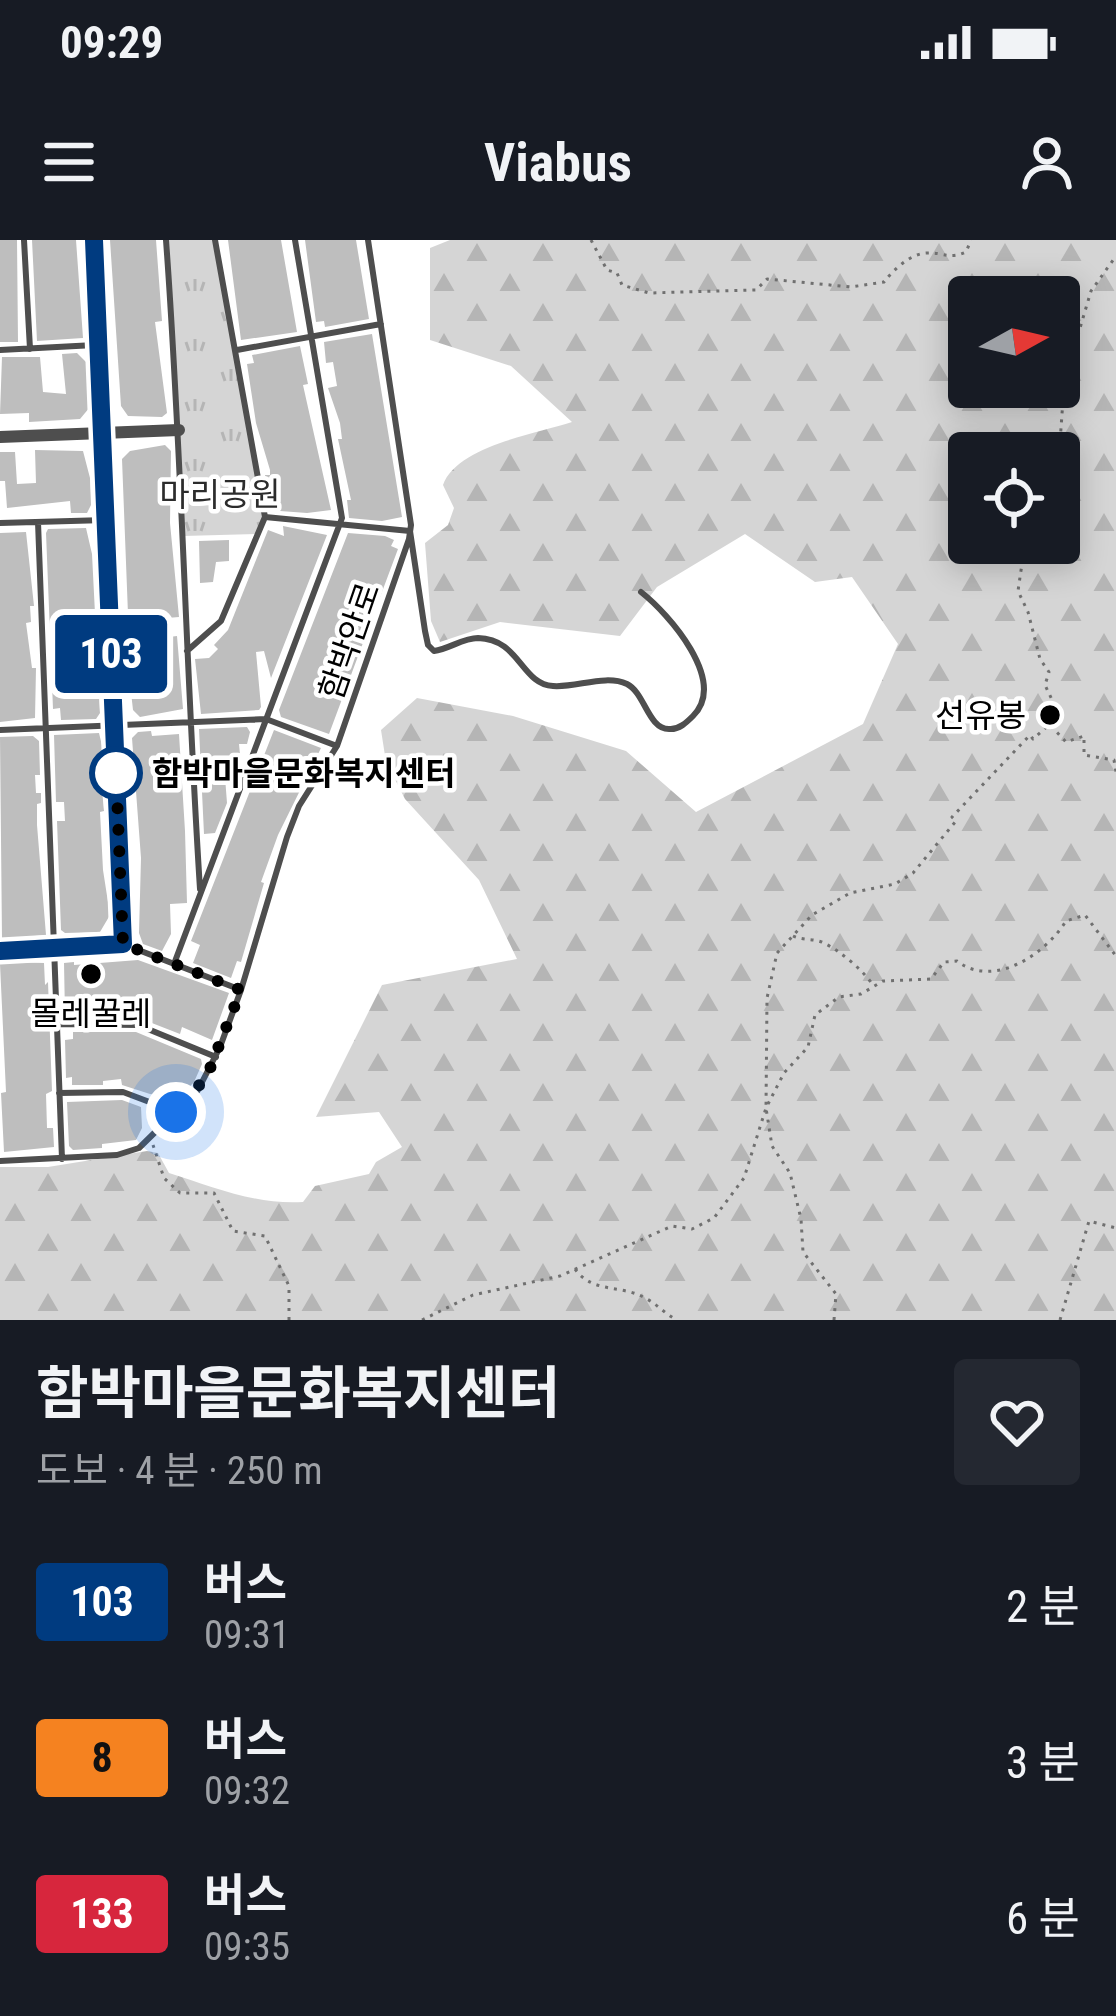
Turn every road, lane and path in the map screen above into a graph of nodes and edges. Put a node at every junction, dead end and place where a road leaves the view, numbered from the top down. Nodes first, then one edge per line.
1 (25, 240) edge
2 (94, 240) edge
3 (166, 240) edge
4 (215, 240) edge
5 (295, 240) edge
6 (368, 240) edge
7 (591, 240) edge
8 (971, 240) edge
9 (1116, 256) edge
10 (381, 324) junction
11 (311, 337) junction
12 (98, 345) junction
13 (30, 349) junction
14 (0, 350) edge
15 (235, 351) junction
16 (179, 430) junction
17 (1061, 432) edge
18 (102, 433) junction
19 (0, 437) edge
20 (266, 518) junction
21 (106, 520) junction
22 (38, 522) junction
23 (0, 524) edge
24 (340, 524) junction
25 (410, 531) junction
26 (1022, 564) edge
27 (641, 592) dead end
28 (187, 651) junction
29 (266, 719) junction
30 (189, 722) junction
31 (1049, 724) junction
32 (114, 725) junction
33 (46, 728) junction
34 (0, 730) edge
35 (337, 746) junction
36 (1116, 772) edge
37 (200, 895) junction
38 (794, 936) junction
39 (123, 944) junction
40 (56, 947) junction
41 (1115, 950) edge
42 (0, 951) edge
43 (174, 964) junction
44 (874, 986) junction
45 (241, 990) junction
46 (57, 1024) junction
47 (216, 1057) junction
48 (59, 1093) junction
49 (766, 1108) junction
50 (176, 1112) junction
51 (151, 1137) junction
52 (62, 1159) junction
53 (0, 1161) edge
54 (1116, 1228) edge
55 (574, 1269) junction
56 (289, 1320) edge
57 (422, 1320) edge
58 (677, 1320) edge
59 (834, 1320) edge
60 (1060, 1320) edge

1 - 13 lane
2 - 12 street
3 - 16 lane
4 - 15 lane
5 - 11 lane
6 - 10 lane, 함박안로
7 - 8 path
9 - 17 path
10 - 11 lane
10 - 25 lane, 함박안로
11 - 15 lane
11 - 24 lane
12 - 13 lane
12 - 18 street
13 - 14 lane
15 - 20 lane
16 - 18 street
16 - 28 lane
18 - 19 street
18 - 21 street
20 - 24 lane
20 - 28 lane
21 - 22 lane
21 - 32 street
22 - 23 lane
22 - 33 lane
24 - 25 lane
24 - 29 lane
25 - 27 lane, 함박안로
25 - 35 lane, 함박안로
26 - 31 path
28 - 30 lane
29 - 30 lane
29 - 35 lane
29 - 37 lane
30 - 32 lane
30 - 37 lane
31 - 36 path
31 - 38 path
32 - 33 lane
32 - 39 street
33 - 34 lane
33 - 40 lane
35 - 45 lane, 함박안로
37 - 43 lane
38 - 44 path
38 - 49 path
39 - 40 street
39 - 43 lane
40 - 42 street
40 - 46 lane
41 - 44 path
43 - 45 lane
44 - 49 path
45 - 47 lane, 함박안로
46 - 47 lane
46 - 48 lane
47 - 50 lane, 함박안로
48 - 50 lane
48 - 52 lane
49 - 55 path
49 - 59 path
50 - 51 lane, 함박안로
51 - 52 lane, 함박안로
51 - 56 path
52 - 53 lane, 함박안로
54 - 60 path
55 - 57 path
55 - 58 path

